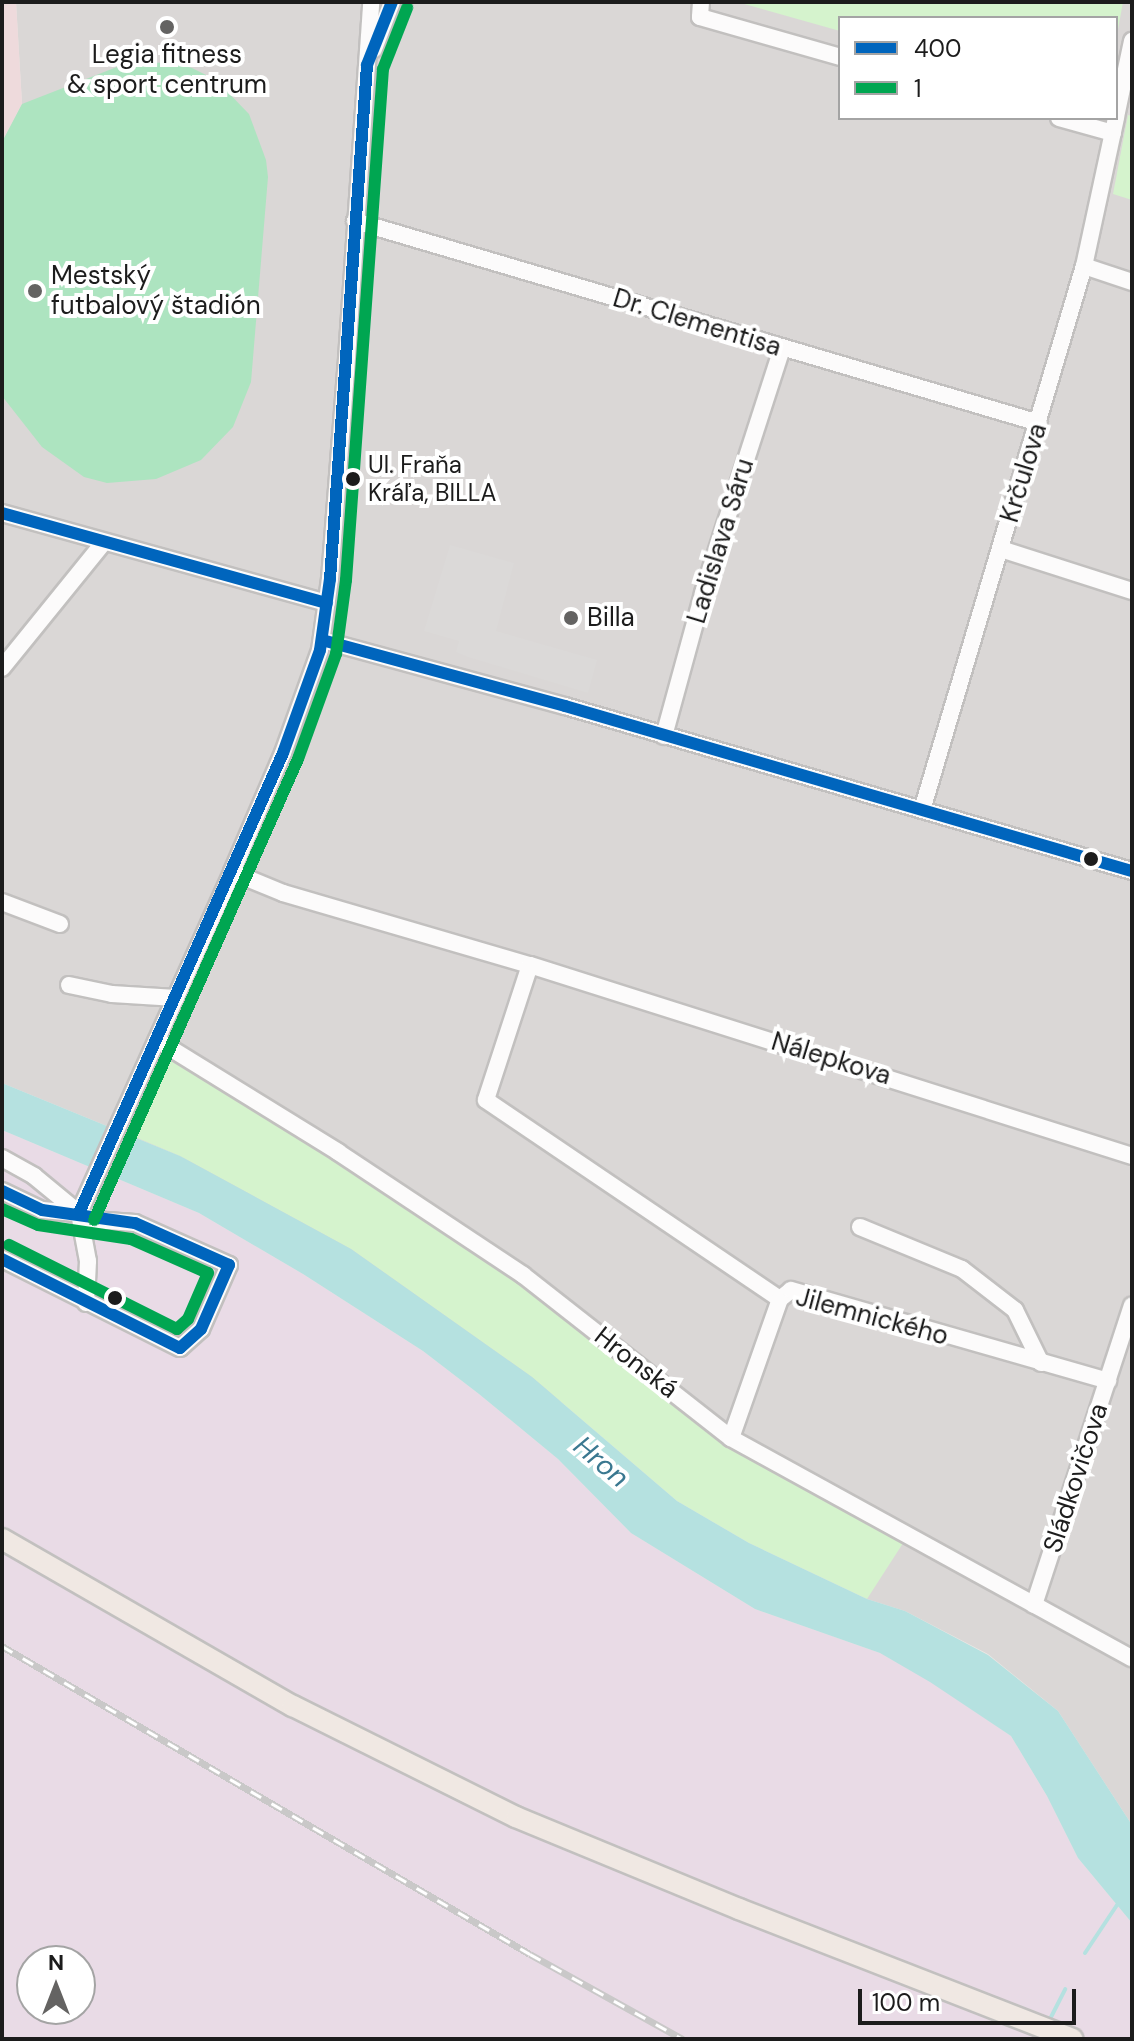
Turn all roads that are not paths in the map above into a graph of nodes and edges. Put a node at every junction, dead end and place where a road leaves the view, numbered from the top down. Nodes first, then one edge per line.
1 (371, 2) edge
2 (392, 2) edge
3 (701, 2) edge
4 (1132, 41) edge
5 (838, 56) edge
6 (367, 65) junction
7 (1118, 109) edge
8 (1081, 120) edge
9 (1115, 123) edge
10 (355, 221) junction
11 (1084, 266) junction
12 (1132, 282) edge
13 (782, 348) junction
14 (1039, 423) junction
15 (2, 513) edge
16 (104, 542) junction
17 (1001, 549) junction
18 (1132, 591) edge
19 (327, 603) junction
20 (322, 640) junction
21 (2, 668) edge
22 (664, 736) junction
23 (922, 810) junction
24 (1132, 871) edge
25 (232, 872) junction
26 (2, 902) edge
27 (60, 924) dead end
28 (530, 965) junction
29 (69, 985) dead end
30 (176, 998) junction
31 (157, 1040) junction
32 (1132, 1156) edge
33 (2, 1158) edge
34 (2, 1191) edge
35 (79, 1213) junction
36 (860, 1227) dead end
37 (2, 1259) edge
38 (780, 1299) junction
39 (86, 1303) junction
40 (1132, 1306) edge
41 (1041, 1363) junction
42 (1108, 1381) junction
43 (731, 1438) junction
44 (2, 1539) edge
45 (1034, 1605) junction
46 (1132, 1658) edge
47 (1073, 2039) edge

1 - 6 street
2 - 6 street
3 - 5 street
4 - 7 street, Krčulova
6 - 10 street
8 - 9 street
9 - 11 street, Krčulova
10 - 13 street, Dr. Clementisa
10 - 19 street
11 - 12 street
11 - 14 street, Krčulova
13 - 14 street, Dr. Clementisa
13 - 22 street, Ladislava Sáru
14 - 17 street, Krčulova
15 - 16 street
16 - 19 street
16 - 21 street
17 - 18 street
17 - 23 street, Krčulova
19 - 20 street
20 - 22 street
20 - 25 street
22 - 23 street
23 - 24 street
25 - 28 street, Nálepkova
25 - 30 street
26 - 27 street
28 - 32 street, Nálepkova
28 - 38 street
29 - 30 street
30 - 31 street
31 - 35 street
31 - 43 street, Hronská
33 - 35 street
34 - 35 street
35 - 39 street
35 - 39 street
36 - 41 street
37 - 39 street
38 - 41 street, Jilemnického
38 - 43 street, Jilemnického
40 - 42 street, Sládkovičova
41 - 42 street, Jilemnického
42 - 45 street, Sládkovičova
43 - 45 street, Hronská
44 - 47 main road
45 - 46 street, Hronská

